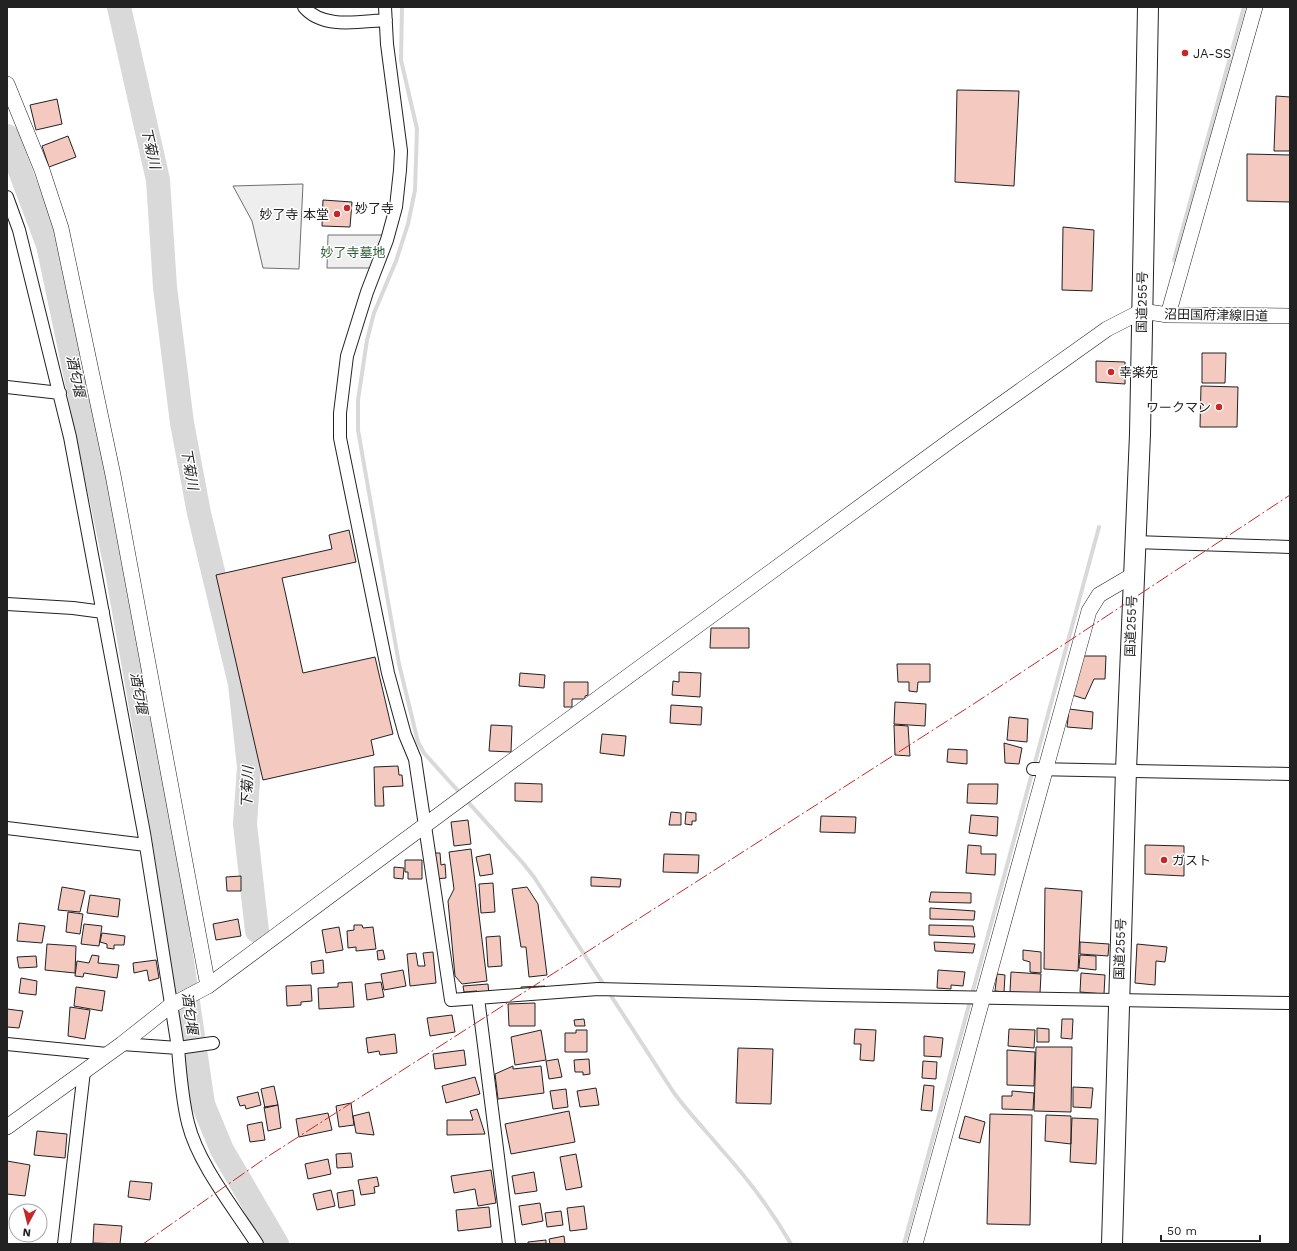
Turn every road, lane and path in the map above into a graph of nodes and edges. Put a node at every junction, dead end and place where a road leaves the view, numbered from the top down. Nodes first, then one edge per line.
1 (304, 7) edge
2 (385, 7) edge
3 (1148, 7) edge
4 (1255, 7) edge
5 (386, 20) junction
6 (7, 84) edge
7 (7, 197) edge
8 (7, 225) edge
9 (19, 230) junction
10 (1142, 311) junction
11 (1168, 315) junction
12 (1290, 316) edge
13 (7, 387) edge
14 (60, 392) junction
15 (1134, 542) junction
16 (1290, 547) edge
17 (1133, 575) junction
18 (7, 604) edge
19 (103, 612) junction
20 (1041, 769) junction
21 (1126, 770) junction
22 (1290, 774) edge
23 (426, 826) junction
24 (7, 828) edge
25 (146, 845) junction
26 (208, 986) junction
27 (984, 997) junction
28 (478, 998) junction
29 (1119, 1000) junction
30 (1290, 1003) edge
31 (171, 1006) junction
32 (213, 1043) dead end
33 (7, 1044) edge
34 (122, 1044) junction
35 (178, 1048) junction
36 (107, 1054) junction
37 (84, 1071) junction
38 (7, 1127) edge
39 (64, 1244) edge
40 (257, 1244) edge
41 (509, 1244) edge
42 (915, 1244) edge
43 (1112, 1244) edge

1 - 5 street
2 - 5 street
3 - 10 highway, 国道255号
4 - 11 street
5 - 23 street
6 - 26 street
7 - 9 street
8 - 9 street
9 - 14 street
10 - 11 street, 沼田国府津線旧道
10 - 15 highway, 国道255号
10 - 23 street
11 - 12 street, 沼田国府津線旧道
13 - 14 street
14 - 19 street
15 - 16 street
15 - 17 highway, 国道255号
17 - 20 street
17 - 21 highway, 国道255号
18 - 19 street
19 - 25 street
20 - 21 street
20 - 27 street
21 - 22 street
21 - 29 highway, 国道255号
23 - 26 street
23 - 28 street
24 - 25 street
25 - 31 street
26 - 31 street
27 - 28 street
27 - 29 street
27 - 42 street
28 - 41 street
29 - 30 street
29 - 43 highway, 国道255号
31 - 34 street
31 - 35 street
32 - 35 street
33 - 36 street
34 - 35 street
34 - 36 street
35 - 40 street
36 - 37 street
37 - 38 street
37 - 39 street

